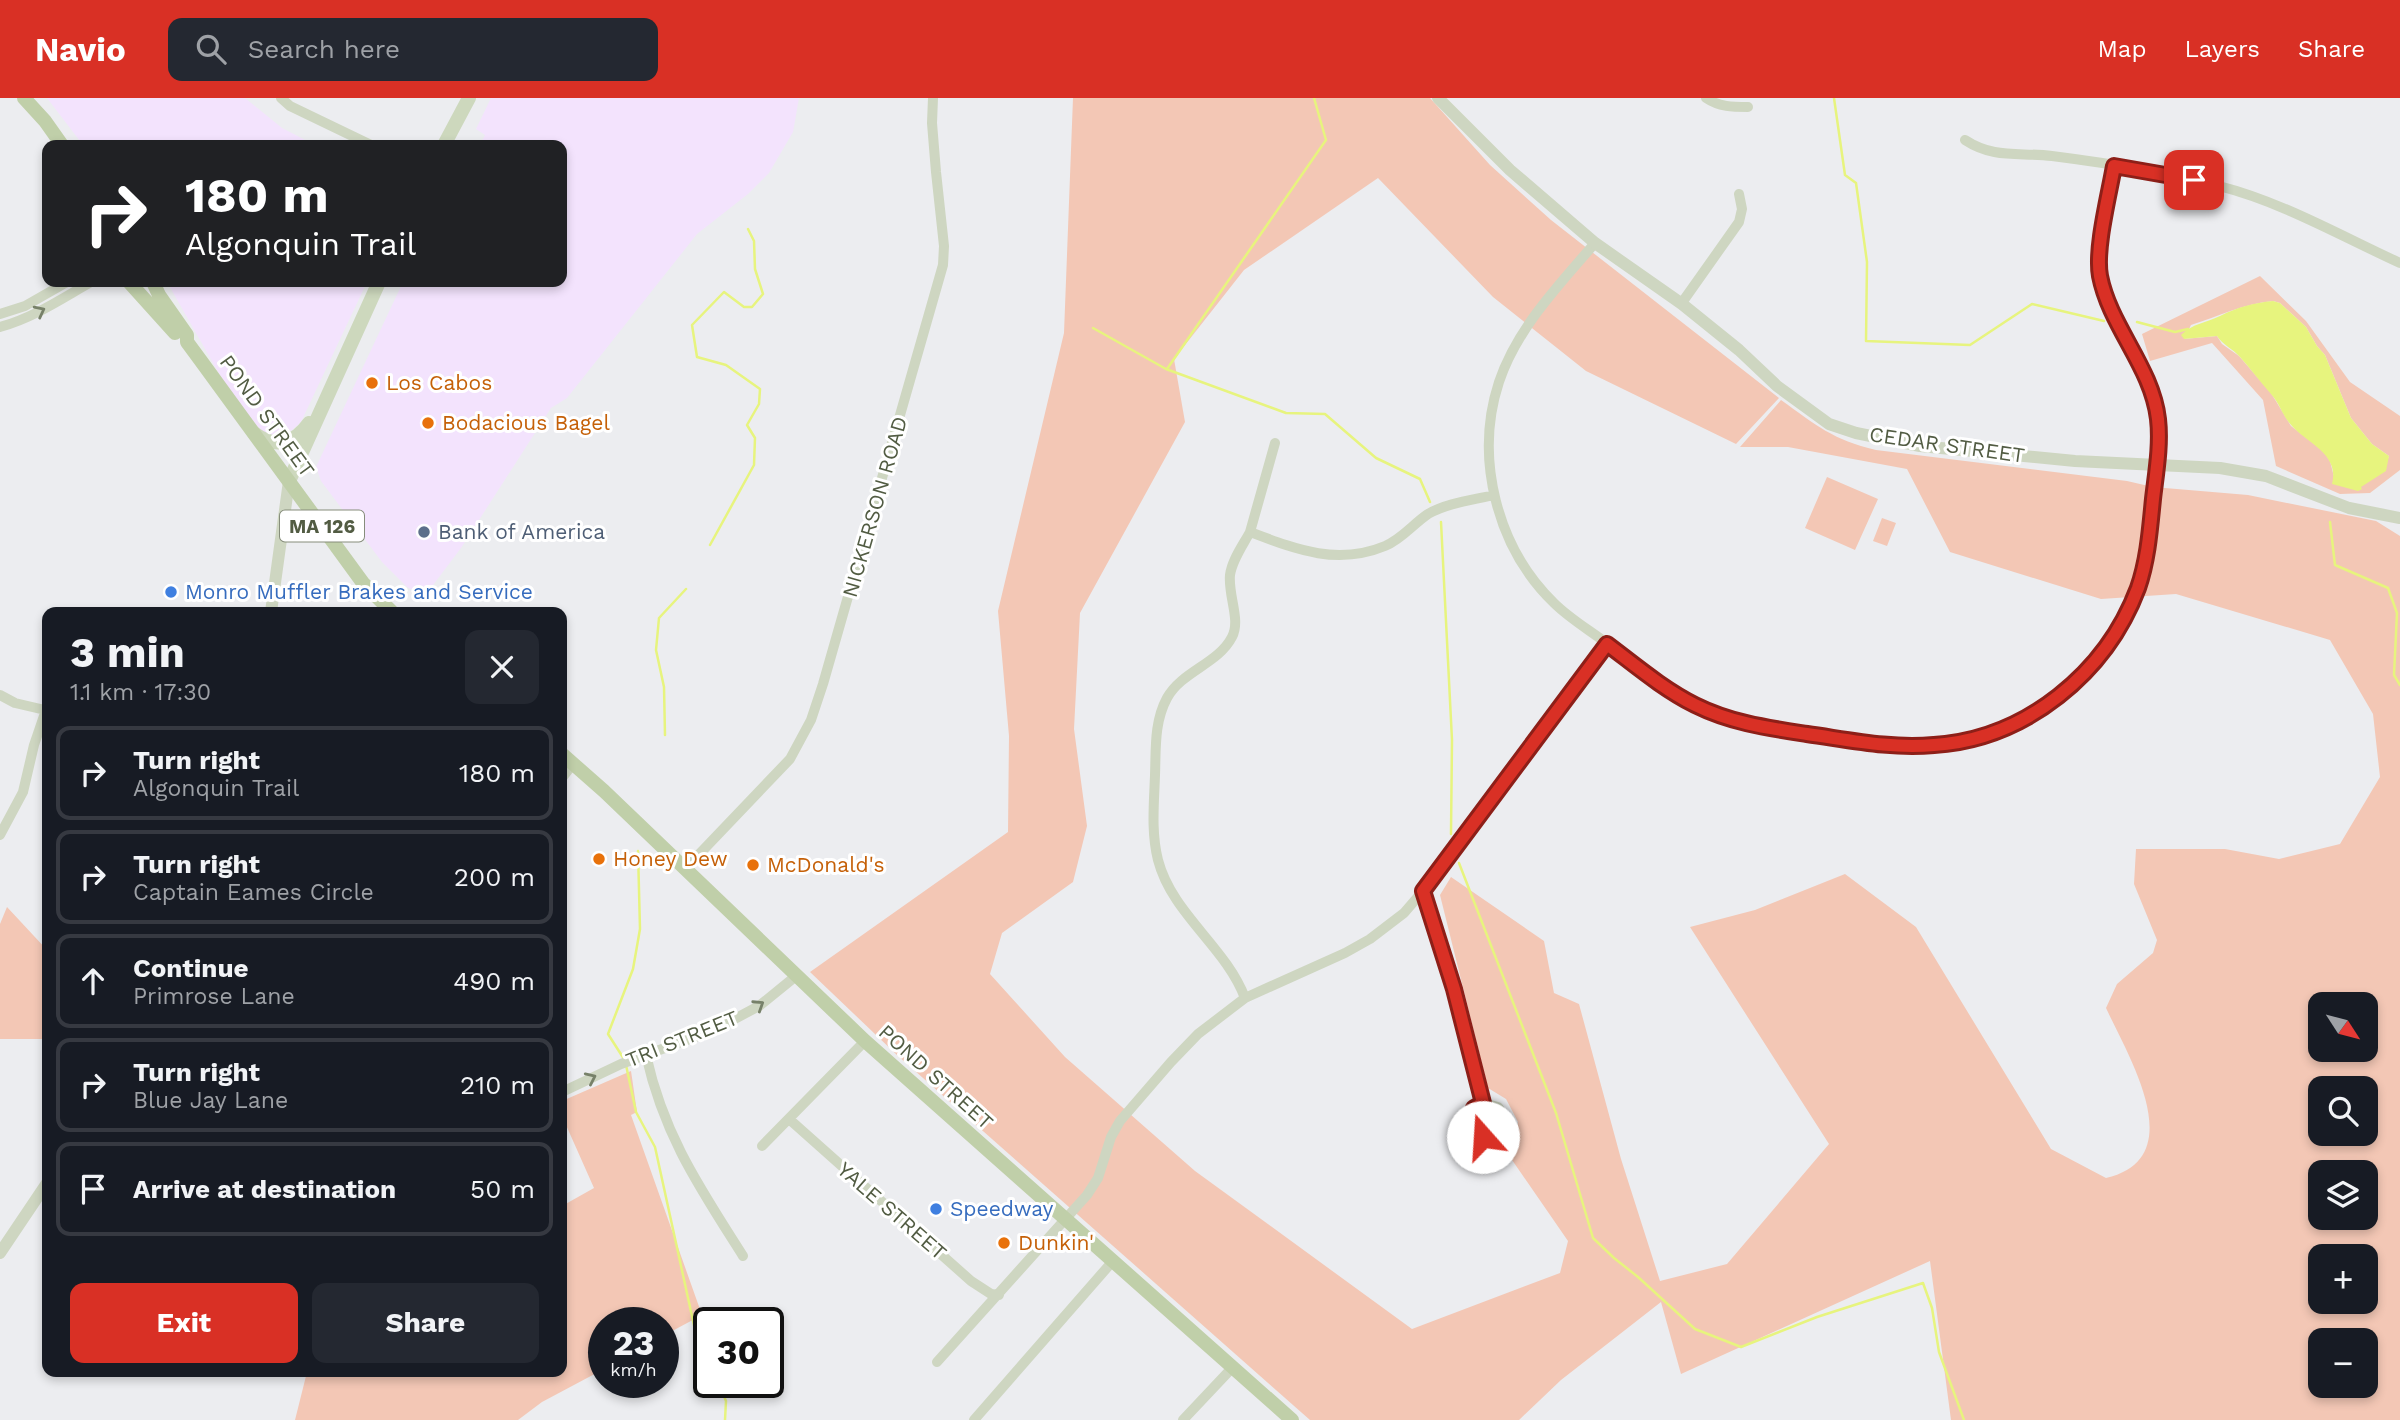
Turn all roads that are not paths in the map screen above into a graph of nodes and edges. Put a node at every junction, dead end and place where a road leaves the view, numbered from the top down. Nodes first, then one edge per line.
1 (24, 98) edge
2 (281, 98) edge
3 (469, 98) edge
4 (933, 98) edge
5 (1438, 98) edge
6 (1706, 98) edge
7 (1748, 107) dead end
8 (59, 140) edge
9 (361, 140) edge
10 (447, 140) edge
11 (1965, 140) dead end
12 (2114, 166) junction
13 (1739, 194) dead end
14 (1595, 243) junction
15 (2400, 263) edge
16 (59, 287) edge
17 (70, 287) edge
18 (82, 287) edge
19 (134, 287) edge
20 (155, 287) edge
21 (377, 287) edge
22 (75, 291) junction
23 (1681, 304) junction
24 (0, 314) edge
25 (0, 327) edge
26 (187, 342) junction
27 (322, 410) junction
28 (254, 433) junction
29 (1275, 443) dead end
30 (2157, 466) junction
31 (289, 481) junction
32 (1494, 495) junction
33 (2400, 518) edge
34 (1250, 532) junction
35 (272, 607) edge
36 (387, 607) edge
37 (1607, 644) junction
38 (0, 695) edge
39 (42, 708) edge
40 (42, 721) edge
41 (567, 759) edge
42 (573, 764) junction
43 (567, 772) edge
44 (0, 835) edge
45 (685, 870) junction
46 (1423, 891) junction
47 (796, 976) junction
48 (1245, 998) junction
49 (865, 1041) junction
50 (646, 1055) junction
51 (567, 1090) edge
52 (1483, 1103) dead end
53 (789, 1119) junction
54 (762, 1146) dead end
55 (42, 1190) edge
56 (1066, 1221) junction
57 (0, 1253) edge
58 (743, 1256) dead end
59 (1112, 1262) junction
60 (999, 1295) junction
61 (937, 1362) dead end
62 (1232, 1367) junction
63 (974, 1420) edge
64 (1182, 1420) edge
65 (1292, 1420) edge

1 - 8 main road
2 - 9 street
3 - 10 main road
4 - 45 street, NICKERSON ROAD
5 - 14 street, CEDAR STREET
6 - 7 street
11 - 12 street
12 - 15 street
12 - 30 street
13 - 23 street
14 - 23 street, CEDAR STREET
14 - 32 street
16 - 24 street
17 - 22 street
18 - 22 street
19 - 26 main road, POND STREET / MA 126
20 - 26 main road, POND STREET / MA 126
21 - 27 main road
25 -> 22 street
23 - 30 street, CEDAR STREET
26 - 28 main road, POND STREET / MA 126
27 - 28 main road
27 - 31 main road
28 - 31 main road, POND STREET / MA 126
29 - 34 street
30 - 33 street, CEDAR STREET
30 - 37 street
31 - 35 street
31 - 36 main road, POND STREET / MA 126
32 - 34 street
32 - 37 street
34 - 48 street
37 - 46 street
38 - 39 street
40 - 44 street
41 - 42 main road, POND STREET
42 - 43 street
42 - 45 main road, POND STREET
45 - 47 main road, POND STREET
46 - 48 street
46 - 52 street
47 - 49 main road, POND STREET
50 -> 47 street, TRI STREET
48 - 56 street
49 - 53 street
49 - 56 main road, POND STREET
51 -> 50 street, TRI STREET
50 - 58 street
53 - 54 street
53 - 60 street, YALE STREET
55 - 57 street
56 - 59 main road, POND STREET
56 - 60 street
59 - 62 main road, POND STREET
59 - 63 street
60 - 61 street
62 - 64 street
62 - 65 main road, POND STREET

